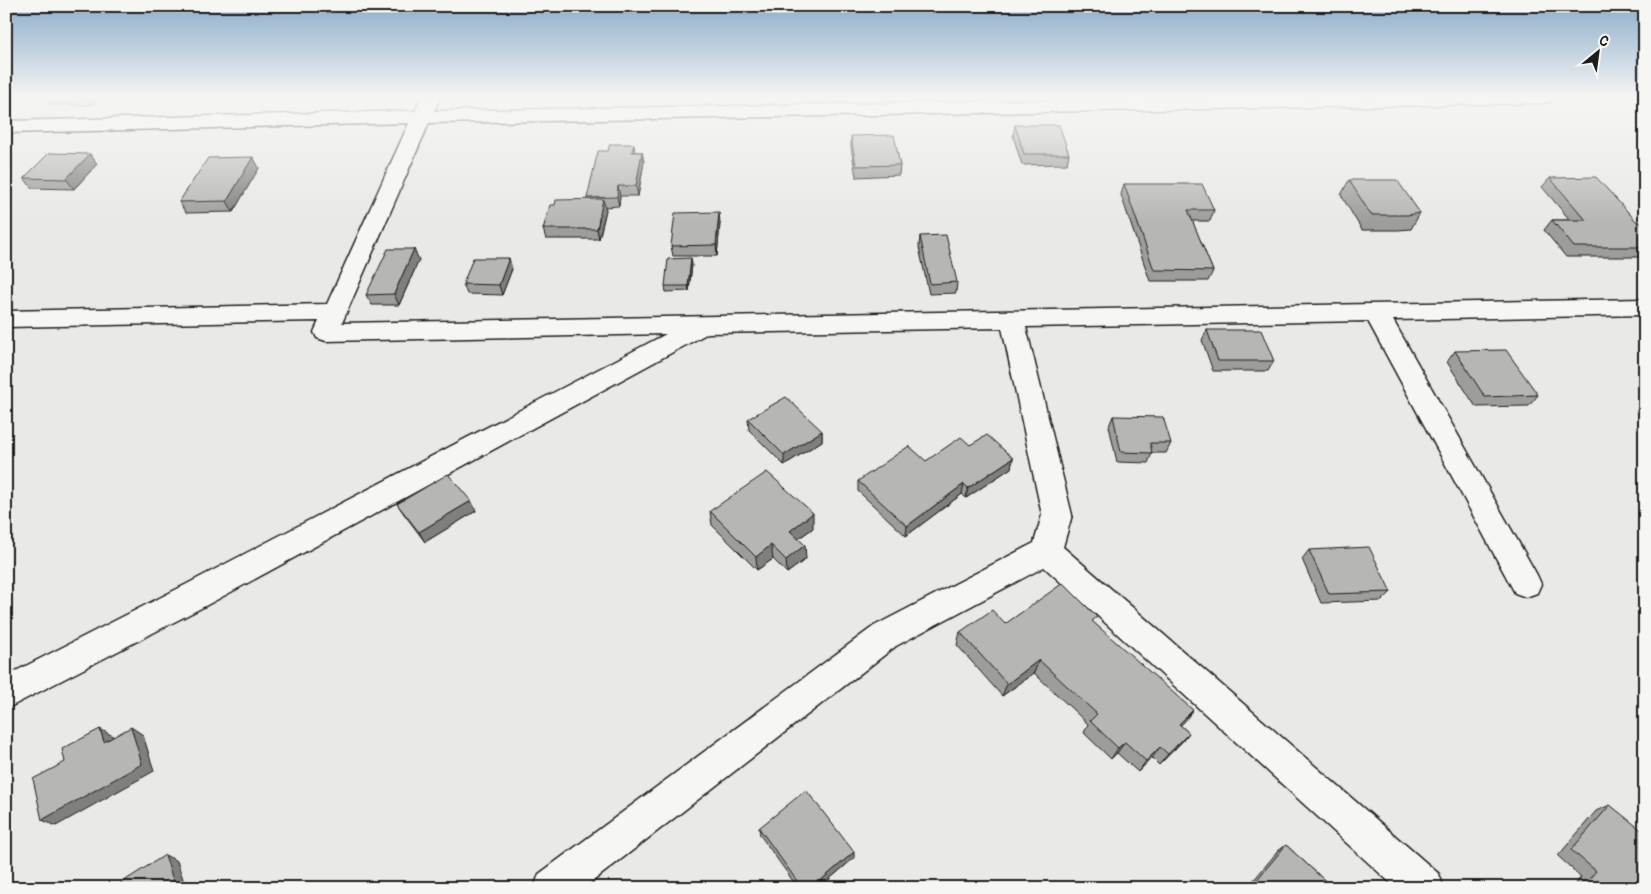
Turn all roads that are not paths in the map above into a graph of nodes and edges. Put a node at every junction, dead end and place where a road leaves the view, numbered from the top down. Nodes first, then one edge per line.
1 (412, 139) edge
2 (1645, 307) edge
3 (335, 312) junction
4 (1376, 312) junction
5 (6, 319) edge
6 (1012, 319) junction
7 (705, 324) junction
8 (1047, 551) junction
9 (1526, 584) dead end
10 (6, 693) edge
11 (553, 888) edge
12 (1425, 888) edge

1 - 3 street
2 - 4 street
3 - 5 street
3 - 7 street
4 - 6 street
4 - 9 street
6 - 7 street
6 - 8 street
7 - 10 street
8 - 11 street
8 - 12 street

